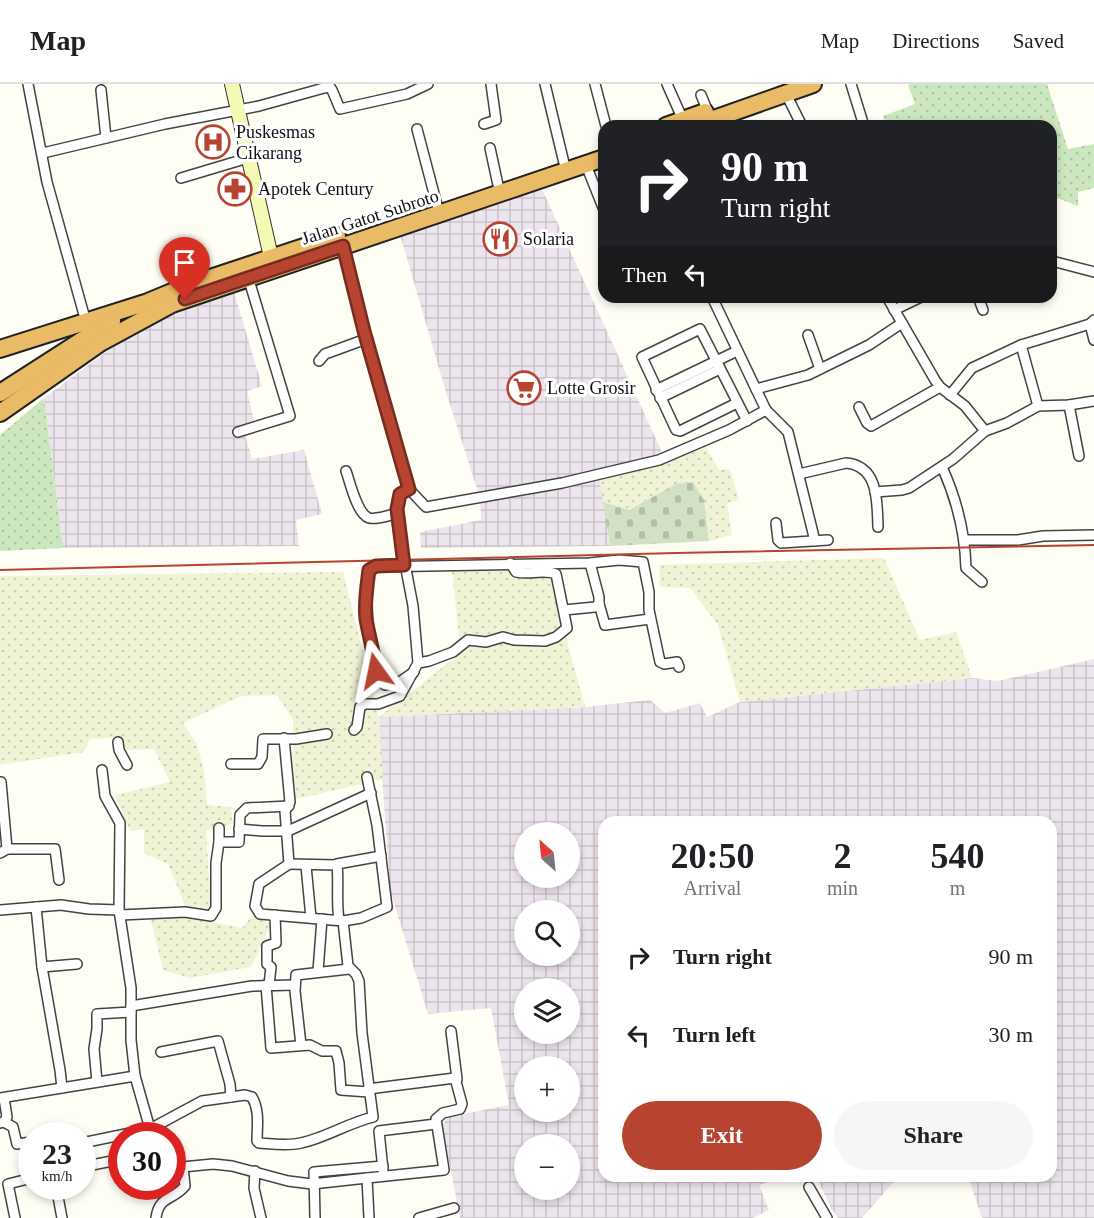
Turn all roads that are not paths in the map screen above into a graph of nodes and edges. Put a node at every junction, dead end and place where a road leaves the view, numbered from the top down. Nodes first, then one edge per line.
1 (28, 84) edge
2 (232, 84) edge
3 (296, 84) edge
4 (428, 84) edge
5 (491, 84) edge
6 (545, 84) edge
7 (595, 84) edge
8 (667, 84) edge
9 (813, 84) edge
10 (852, 84) edge
11 (785, 89) edge
12 (101, 90) dead end
13 (299, 94) junction
14 (701, 94) dead end
15 (237, 109) junction
16 (708, 112) junction
17 (604, 120) edge
18 (687, 120) edge
19 (694, 120) edge
20 (697, 120) edge
21 (799, 120) edge
22 (862, 120) edge
23 (484, 124) dead end
24 (417, 129) dead end
25 (106, 138) junction
26 (490, 148) dead end
27 (598, 150) edge
28 (43, 153) junction
29 (248, 158) junction
30 (598, 160) edge
31 (564, 163) junction
32 (586, 165) junction
33 (181, 178) dead end
34 (498, 185) junction
35 (598, 195) edge
36 (437, 205) junction
37 (343, 246) junction
38 (271, 257) junction
39 (1057, 262) edge
40 (1094, 272) edge
41 (248, 277) junction
42 (715, 303) edge
43 (890, 303) edge
44 (909, 303) edge
45 (980, 303) edge
46 (148, 309) junction
47 (894, 310) junction
48 (983, 310) dead end
49 (86, 322) junction
50 (1092, 322) edge
51 (902, 323) junction
52 (808, 335) dead end
53 (33, 339) junction
54 (366, 339) junction
55 (1094, 340) edge
56 (1021, 345) junction
57 (0, 350) edge
58 (737, 351) junction
59 (319, 361) dead end
60 (41, 365) junction
61 (718, 365) junction
62 (820, 369) junction
63 (940, 387) junction
64 (756, 389) junction
65 (0, 393) edge
66 (658, 394) junction
67 (950, 395) junction
68 (1094, 401) edge
69 (737, 403) junction
70 (1069, 405) junction
71 (1038, 406) junction
72 (859, 407) dead end
73 (766, 410) junction
74 (0, 413) edge
75 (747, 421) junction
76 (985, 431) junction
77 (238, 432) dead end
78 (1079, 456) dead end
79 (942, 467) junction
80 (346, 471) dead end
81 (799, 474) junction
82 (409, 489) junction
83 (875, 492) junction
84 (398, 513) junction
85 (776, 523) dead end
86 (878, 527) dead end
87 (1094, 535) edge
88 (828, 540) dead end
89 (965, 540) junction
90 (815, 541) junction
91 (590, 562) junction
92 (510, 563) junction
93 (404, 565) junction
94 (982, 582) dead end
95 (599, 604) junction
96 (564, 610) junction
97 (650, 619) junction
98 (679, 667) dead end
99 (416, 668) junction
100 (354, 730) dead end
101 (327, 734) dead end
102 (284, 738) junction
103 (118, 742) dead end
104 (231, 764) dead end
105 (127, 765) dead end
106 (102, 770) dead end
107 (367, 777) dead end
108 (1, 782) edge
109 (371, 793) junction
110 (289, 806) junction
111 (219, 828) dead end
112 (239, 829) junction
113 (288, 831) junction
114 (219, 842) junction
115 (3, 851) edge
116 (381, 856) junction
117 (289, 864) junction
118 (337, 865) junction
119 (306, 866) junction
120 (59, 880) dead end
121 (36, 907) junction
122 (0, 910) edge
123 (120, 912) junction
124 (275, 915) junction
125 (311, 918) junction
126 (322, 919) junction
127 (341, 920) junction
128 (77, 964) dead end
129 (42, 967) junction
130 (349, 969) junction
131 (318, 971) junction
132 (268, 985) junction
133 (295, 985) junction
134 (131, 1009) junction
135 (451, 1031) dead end
136 (302, 1045) junction
137 (160, 1052) dead end
138 (135, 1076) junction
139 (457, 1079) junction
140 (97, 1082) junction
141 (62, 1088) junction
142 (369, 1091) junction
143 (231, 1097) junction
144 (2, 1098) edge
145 (2, 1122) edge
146 (148, 1122) edge
147 (167, 1122) edge
148 (436, 1124) junction
149 (18, 1144) edge
150 (383, 1166) junction
151 (186, 1167) edge
152 (255, 1171) junction
153 (384, 1177) junction
154 (367, 1178) junction
155 (4, 1184) edge
156 (314, 1184) junction
157 (809, 1187) dead end
158 (59, 1200) edge
159 (167, 1200) edge
160 (454, 1208) dead end
161 (15, 1218) edge
162 (62, 1218) edge
163 (156, 1218) edge
164 (261, 1218) edge
165 (315, 1218) edge
166 (369, 1218) edge
167 (418, 1218) edge
168 (827, 1218) edge

1 - 28 street
2 - 15 main road
3 - 13 street
4 - 13 street
5 - 23 street
6 - 31 street
7 - 17 street
8 - 18 street
9 - 11 highway
10 - 22 street
11 - 16 highway
11 - 20 highway
11 - 21 street
12 - 25 street
13 - 15 street
14 - 16 street
15 - 25 street
15 - 29 main road
16 - 19 highway
24 - 36 street
25 - 28 street
26 - 34 street
27 - 31 highway, Jalan Gatot Subroto
28 - 49 street
29 - 33 street
29 - 38 main road
30 - 32 highway, Jalan Gatot Subroto
31 - 34 highway, Jalan Gatot Subroto
32 - 35 street
32 - 37 highway, Jalan Gatot Subroto
34 - 36 highway, Jalan Gatot Subroto
36 - 38 highway, Jalan Gatot Subroto
37 - 41 highway, Jalan Gatot Subroto
37 - 54 street
38 - 46 highway, Jalan Gatot Subroto
39 - 40 street
41 - 46 highway, Jalan Gatot Subroto
41 - 77 street
42 - 58 street
43 - 47 street
44 - 47 street
45 - 48 street
46 - 49 highway
46 - 60 highway
46 - 74 highway
47 - 51 street
49 - 53 highway
50 - 55 street
50 - 56 street
51 - 62 street
51 - 63 street
52 - 62 street
53 - 57 highway
53 - 60 highway
54 - 59 street
54 - 82 street
56 - 67 street
56 - 71 street
58 - 61 street
58 - 64 street
60 - 65 highway
61 - 66 street
61 - 66 street
61 - 69 street
62 - 64 street
63 - 67 street
63 - 72 street
64 - 73 street
66 - 69 street
67 - 76 street
68 - 70 street
69 - 75 street
70 - 71 street
70 - 78 street
71 - 76 street
73 - 75 street
73 - 81 street
75 - 82 street
76 - 79 street
79 - 83 street
79 - 89 street
80 - 84 street
81 - 83 street
81 - 90 street
82 - 84 street
83 - 86 street
84 - 93 street
85 - 90 street
87 - 89 street
88 - 90 street
89 - 94 street
91 - 92 street
91 - 95 street
91 - 97 street
92 - 93 street
92 - 96 street
93 - 99 street
93 - 99 street
95 - 96 street
95 - 97 street
96 - 99 street
97 - 98 street
99 - 100 street
101 - 102 street
102 - 104 street
102 - 110 street
103 - 105 street
106 - 123 street
107 - 109 street
108 - 115 street
109 - 113 street
109 - 116 street
110 - 112 street
110 - 113 street
111 - 114 street
112 - 113 street
112 - 114 street
113 - 117 street
114 - 123 street
115 - 120 street
116 - 118 street
116 - 127 street
117 - 119 street
117 - 124 street
118 - 119 street
118 - 127 street
119 - 125 street
121 - 122 street
121 - 123 street
121 - 129 street
123 - 134 street
124 - 125 street
124 - 132 street
125 - 126 street
126 - 127 street
126 - 131 street
127 - 130 street
128 - 129 street
129 - 141 street
130 - 131 street
130 - 142 street
131 - 133 street
132 - 133 street
132 - 134 street
132 - 136 street
133 - 136 street
134 - 138 street
134 - 140 street
135 - 139 street
136 - 142 street
137 - 143 street
138 - 140 street
138 - 146 street
139 - 142 street
139 - 148 street
140 - 141 street
141 - 144 street
142 - 143 street
143 - 147 street
144 - 145 street
145 - 149 street
148 - 150 street
148 - 153 street
150 - 153 street
150 - 156 street
151 - 152 street
152 - 156 street
152 - 164 street
153 - 154 street
154 - 156 street
154 - 166 street
155 - 161 street
156 - 165 street
157 - 168 street
158 - 162 street
159 - 163 street
160 - 167 street

